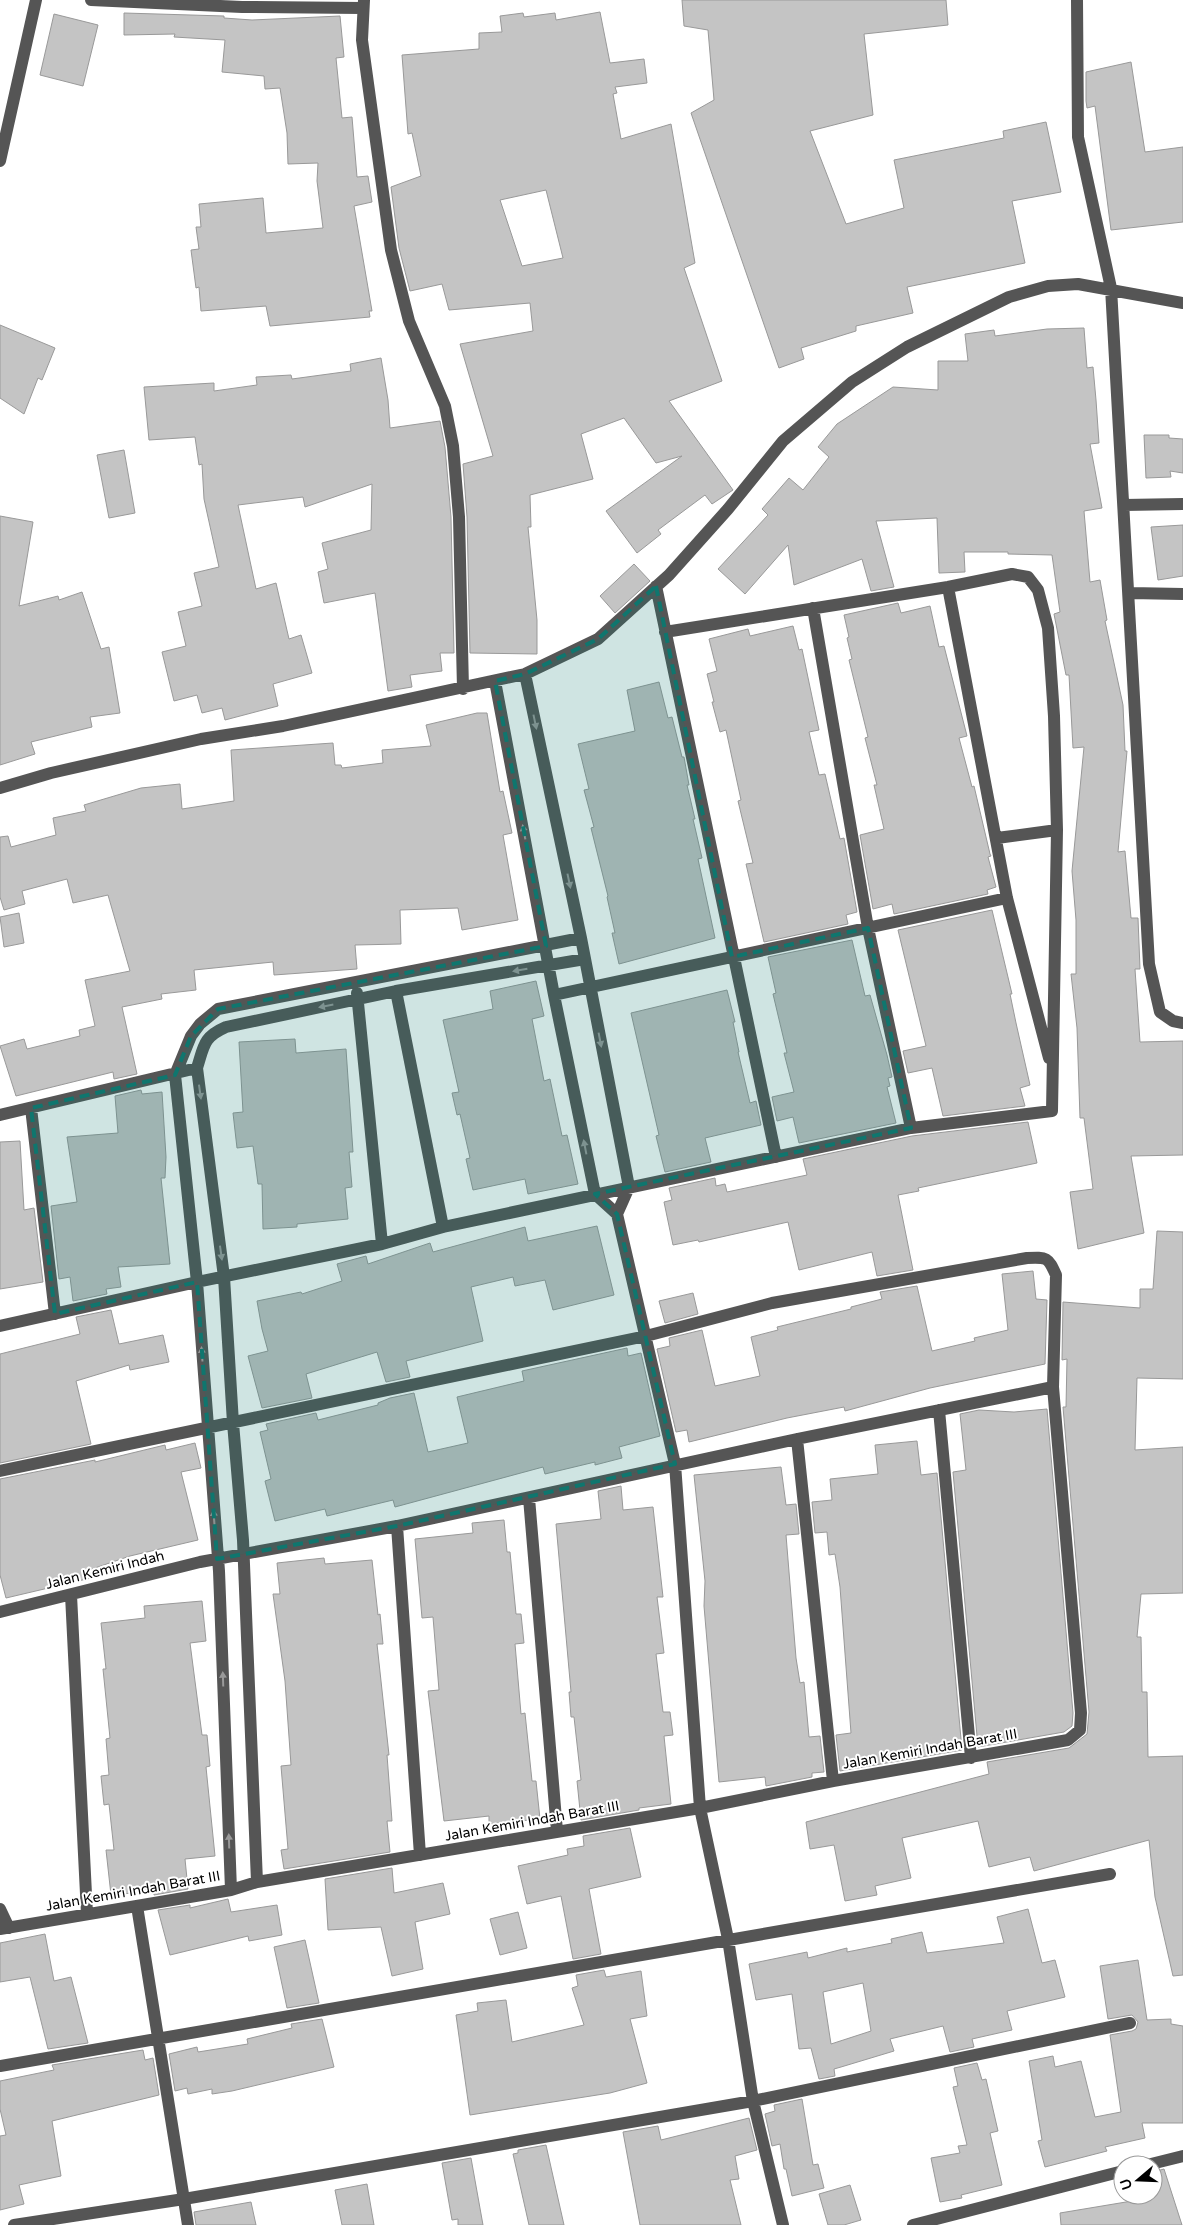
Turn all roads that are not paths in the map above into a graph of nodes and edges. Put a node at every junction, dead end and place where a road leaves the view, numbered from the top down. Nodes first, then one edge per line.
1 (36, 0) edge
2 (91, 0) edge
3 (1077, 0) edge
4 (363, 4) edge
5 (0, 161) edge
6 (1111, 288) junction
7 (1183, 303) edge
8 (1183, 504) edge
9 (1124, 505) junction
10 (656, 586) junction
11 (948, 587) junction
12 (1130, 593) junction
13 (1183, 594) edge
14 (813, 608) junction
15 (665, 632) junction
16 (525, 674) junction
17 (495, 681) junction
18 (463, 688) junction
19 (0, 788) edge
20 (1057, 830) junction
21 (997, 838) junction
22 (1007, 898) junction
23 (868, 928) junction
24 (581, 938) junction
25 (546, 946) junction
26 (732, 957) junction
27 (585, 959) junction
28 (549, 964) junction
29 (356, 983) junction
30 (590, 987) junction
31 (396, 991) junction
32 (554, 995) junction
33 (358, 1000) junction
34 (1183, 1023) edge
35 (197, 1068) junction
36 (175, 1074) junction
37 (1053, 1075) junction
38 (31, 1108) junction
39 (0, 1115) edge
40 (911, 1128) junction
41 (776, 1157) junction
42 (629, 1187) junction
43 (595, 1194) junction
44 (617, 1214) junction
45 (443, 1227) junction
46 (382, 1244) junction
47 (224, 1277) junction
48 (197, 1282) junction
49 (55, 1314) junction
50 (0, 1326) edge
51 (646, 1336) junction
52 (1053, 1387) junction
53 (939, 1410) junction
54 (232, 1423) junction
55 (207, 1428) junction
56 (797, 1439) junction
57 (675, 1464) junction
58 (0, 1471) edge
59 (528, 1498) junction
60 (397, 1526) junction
61 (244, 1554) junction
62 (217, 1559) junction
63 (71, 1594) junction
64 (0, 1612) edge
65 (971, 1758) junction
66 (833, 1781) junction
67 (700, 1808) junction
68 (557, 1831) junction
69 (420, 1855) junction
70 (1110, 1874) dead end
71 (257, 1882) junction
72 (231, 1890) junction
73 (137, 1906) junction
74 (0, 1908) edge
75 (87, 1914) junction
76 (4, 1929) edge
77 (728, 1939) junction
78 (1130, 2023) dead end
79 (158, 2039) junction
80 (0, 2066) edge
81 (753, 2101) junction
82 (1183, 2156) edge
83 (1163, 2161) edge
84 (1113, 2174) edge
85 (184, 2199) junction
86 (14, 2225) edge
87 (188, 2225) edge
88 (783, 2225) edge
89 (913, 2225) edge

1 - 5 street
2 - 4 street
3 - 6 street
4 - 18 street
6 - 7 street
6 - 9 street
6 - 10 street
8 - 9 street
9 - 12 street
10 - 15 street
10 - 16 street
11 - 14 street
11 - 20 street
11 - 21 street
12 - 13 street
12 - 34 street
14 - 15 street
14 - 23 street
15 - 26 street
16 - 17 street
16 -> 24 street
17 - 18 street
25 -> 17 street
18 - 19 street
20 - 21 street
20 - 37 street
21 - 22 street
22 - 23 street
22 - 37 street
23 - 26 street
23 - 40 street
24 - 25 street
24 - 27 street
25 - 28 street
25 - 29 street
26 - 30 street
26 - 41 street
27 - 28 street
27 - 30 street
28 -> 31 street
28 - 32 street
29 - 33 street
29 - 36 street
30 - 32 street
30 -> 42 street
31 - 33 street
31 - 45 street
43 -> 32 street
33 -> 35 street
33 - 46 street
35 - 36 street
35 -> 47 street
36 - 38 street
36 - 48 street
37 - 40 street
38 - 39 street
38 - 49 street
40 - 41 street
41 - 42 street
42 - 43 street
42 - 44 street
43 - 44 street
43 - 45 street
44 - 51 street
45 - 46 street
46 - 47 street
47 - 48 street
47 - 54 street
48 - 49 street
55 -> 48 street
49 - 50 street
51 - 52 street
51 - 54 street
51 - 57 street
52 - 53 street, Jalan Kemiri Indah
52 - 65 street, Jalan Kemiri Indah Barat III
53 - 56 street, Jalan Kemiri Indah
53 - 65 street
54 - 55 street
54 - 61 street
55 - 58 street
62 -> 55 street
56 - 57 street, Jalan Kemiri Indah
56 - 66 street
57 - 59 street, Jalan Kemiri Indah
57 - 67 street
59 - 60 street, Jalan Kemiri Indah
59 - 68 street
60 - 61 street, Jalan Kemiri Indah
60 - 69 street
61 - 62 street, Jalan Kemiri Indah
61 - 71 street
62 - 63 street, Jalan Kemiri Indah
72 -> 62 street
63 - 64 street, Jalan Kemiri Indah
63 - 75 street
65 - 66 street, Jalan Kemiri Indah Barat III
66 - 67 street, Jalan Kemiri Indah Barat III
67 - 68 street, Jalan Kemiri Indah Barat III
67 - 77 street
68 - 69 street, Jalan Kemiri Indah Barat III
69 - 71 street, Jalan Kemiri Indah Barat III
70 - 77 street
71 - 72 street, Jalan Kemiri Indah Barat III
72 - 73 street, Jalan Kemiri Indah Barat III
73 - 75 street, Jalan Kemiri Indah Barat III
73 - 79 street
74 - 76 street
75 - 76 street, Jalan Kemiri Indah Barat III
77 - 79 street
77 - 81 street
78 - 81 street
79 - 80 street
79 - 85 street
81 - 85 street
81 - 88 street
82 - 83 street
84 - 89 street
85 - 86 street
85 - 87 street

